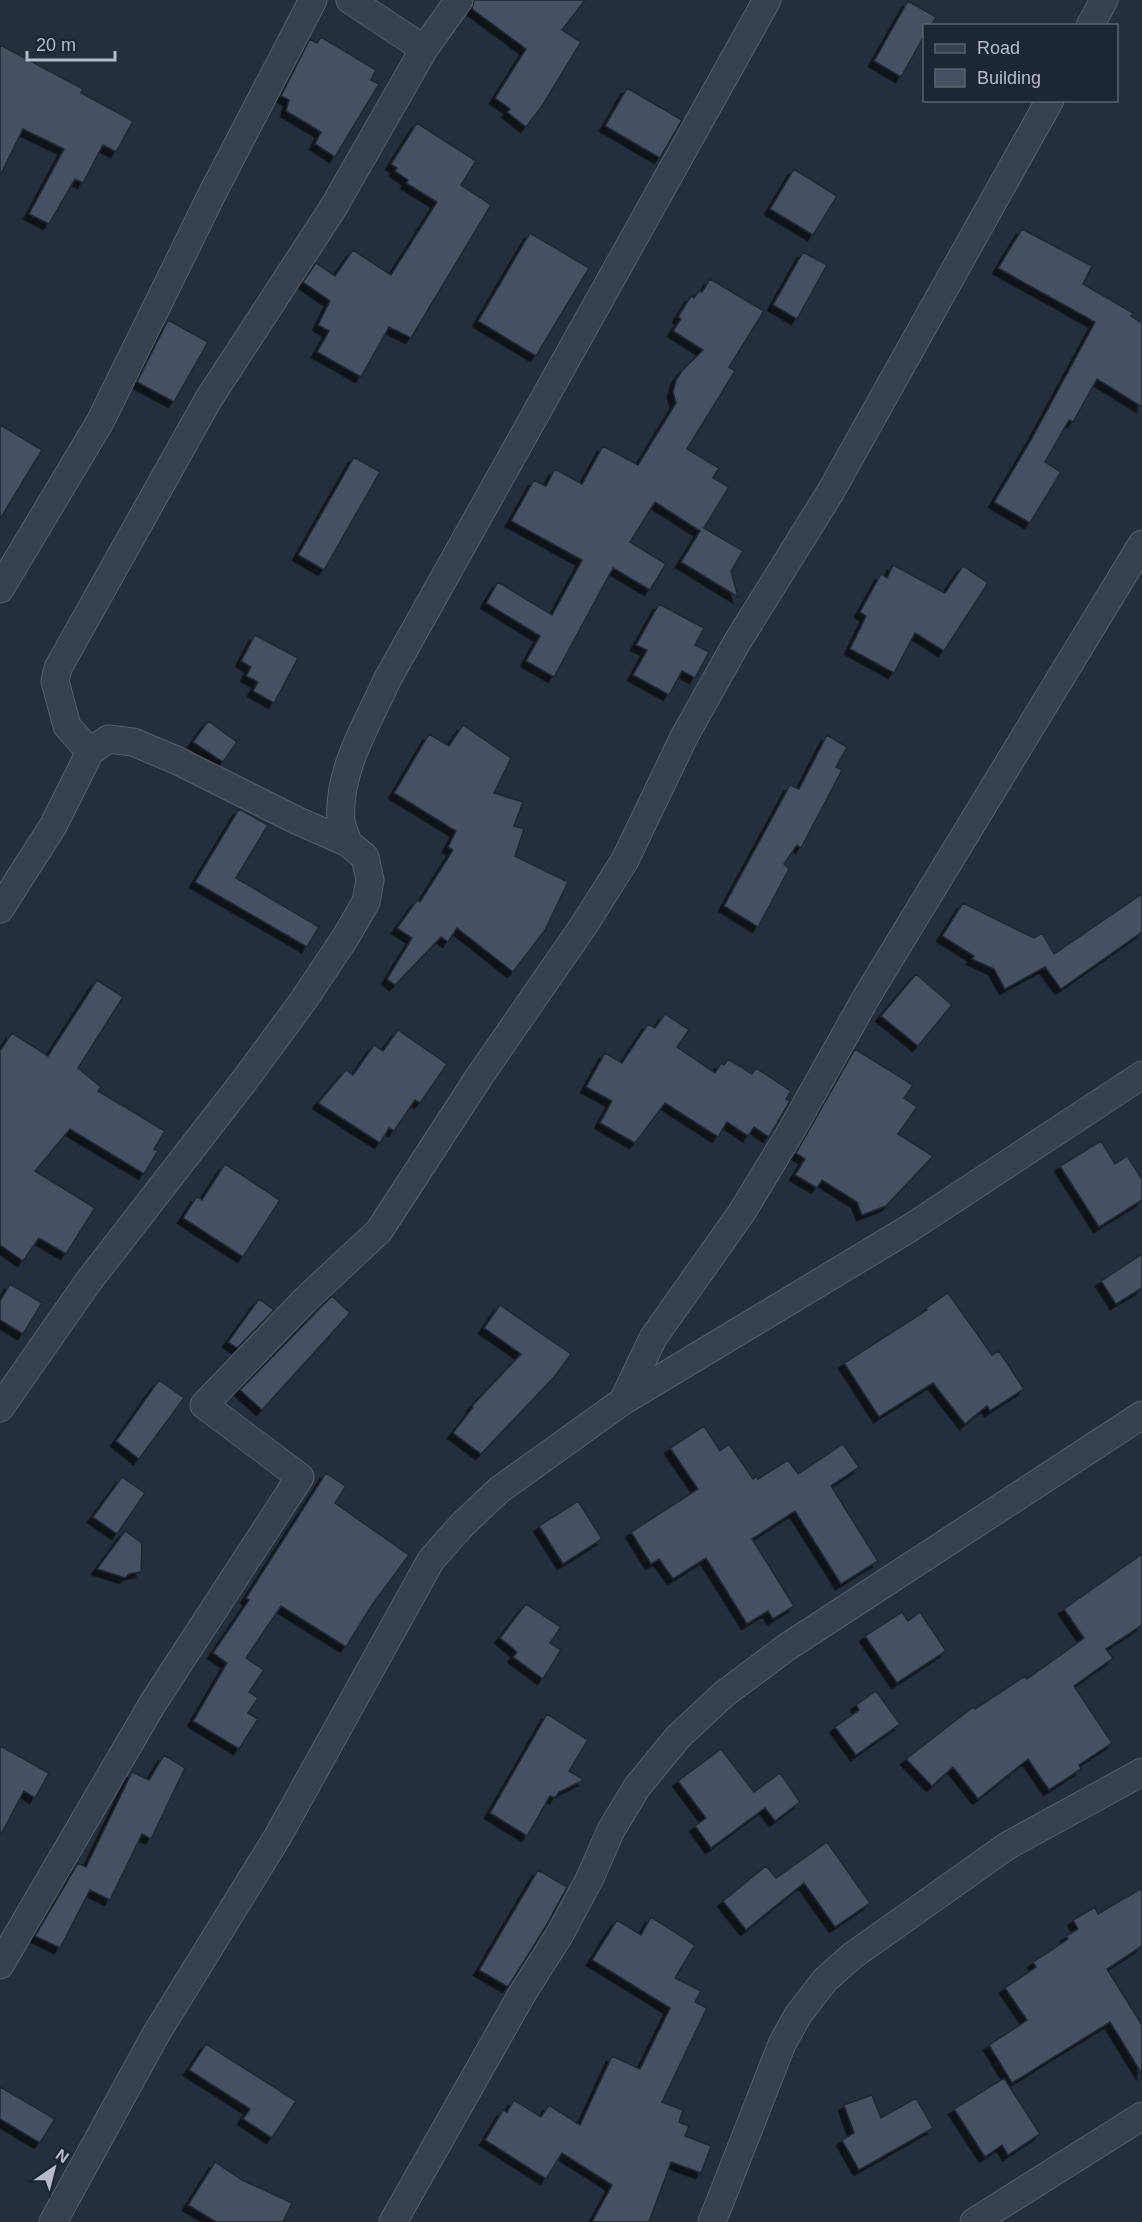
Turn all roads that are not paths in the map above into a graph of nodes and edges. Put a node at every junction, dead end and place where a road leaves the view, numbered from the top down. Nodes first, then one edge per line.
1 (313, 0) edge
2 (351, 0) edge
3 (459, 0) edge
4 (767, 0) edge
5 (1104, 0) edge
6 (1091, 24) edge
7 (424, 49) junction
8 (1049, 102) edge
9 (1142, 544) edge
10 (0, 589) edge
11 (90, 752) junction
12 (348, 843) junction
13 (0, 909) edge
14 (1142, 1075) edge
15 (622, 1401) junction
16 (0, 1408) edge
17 (1142, 1415) edge
18 (1142, 1772) edge
19 (0, 1965) edge
20 (1142, 2116) edge
21 (53, 2222) edge
22 (393, 2222) edge
23 (712, 2222) edge
24 (974, 2222) edge

1 - 10 street
2 - 7 street
3 - 7 street
4 - 12 street
5 - 6 street
7 - 11 street
8 - 19 street
9 - 15 street
11 - 12 street
11 - 13 street
12 - 16 street
14 - 15 street
15 - 21 street
17 - 22 street
18 - 23 street
20 - 24 street

